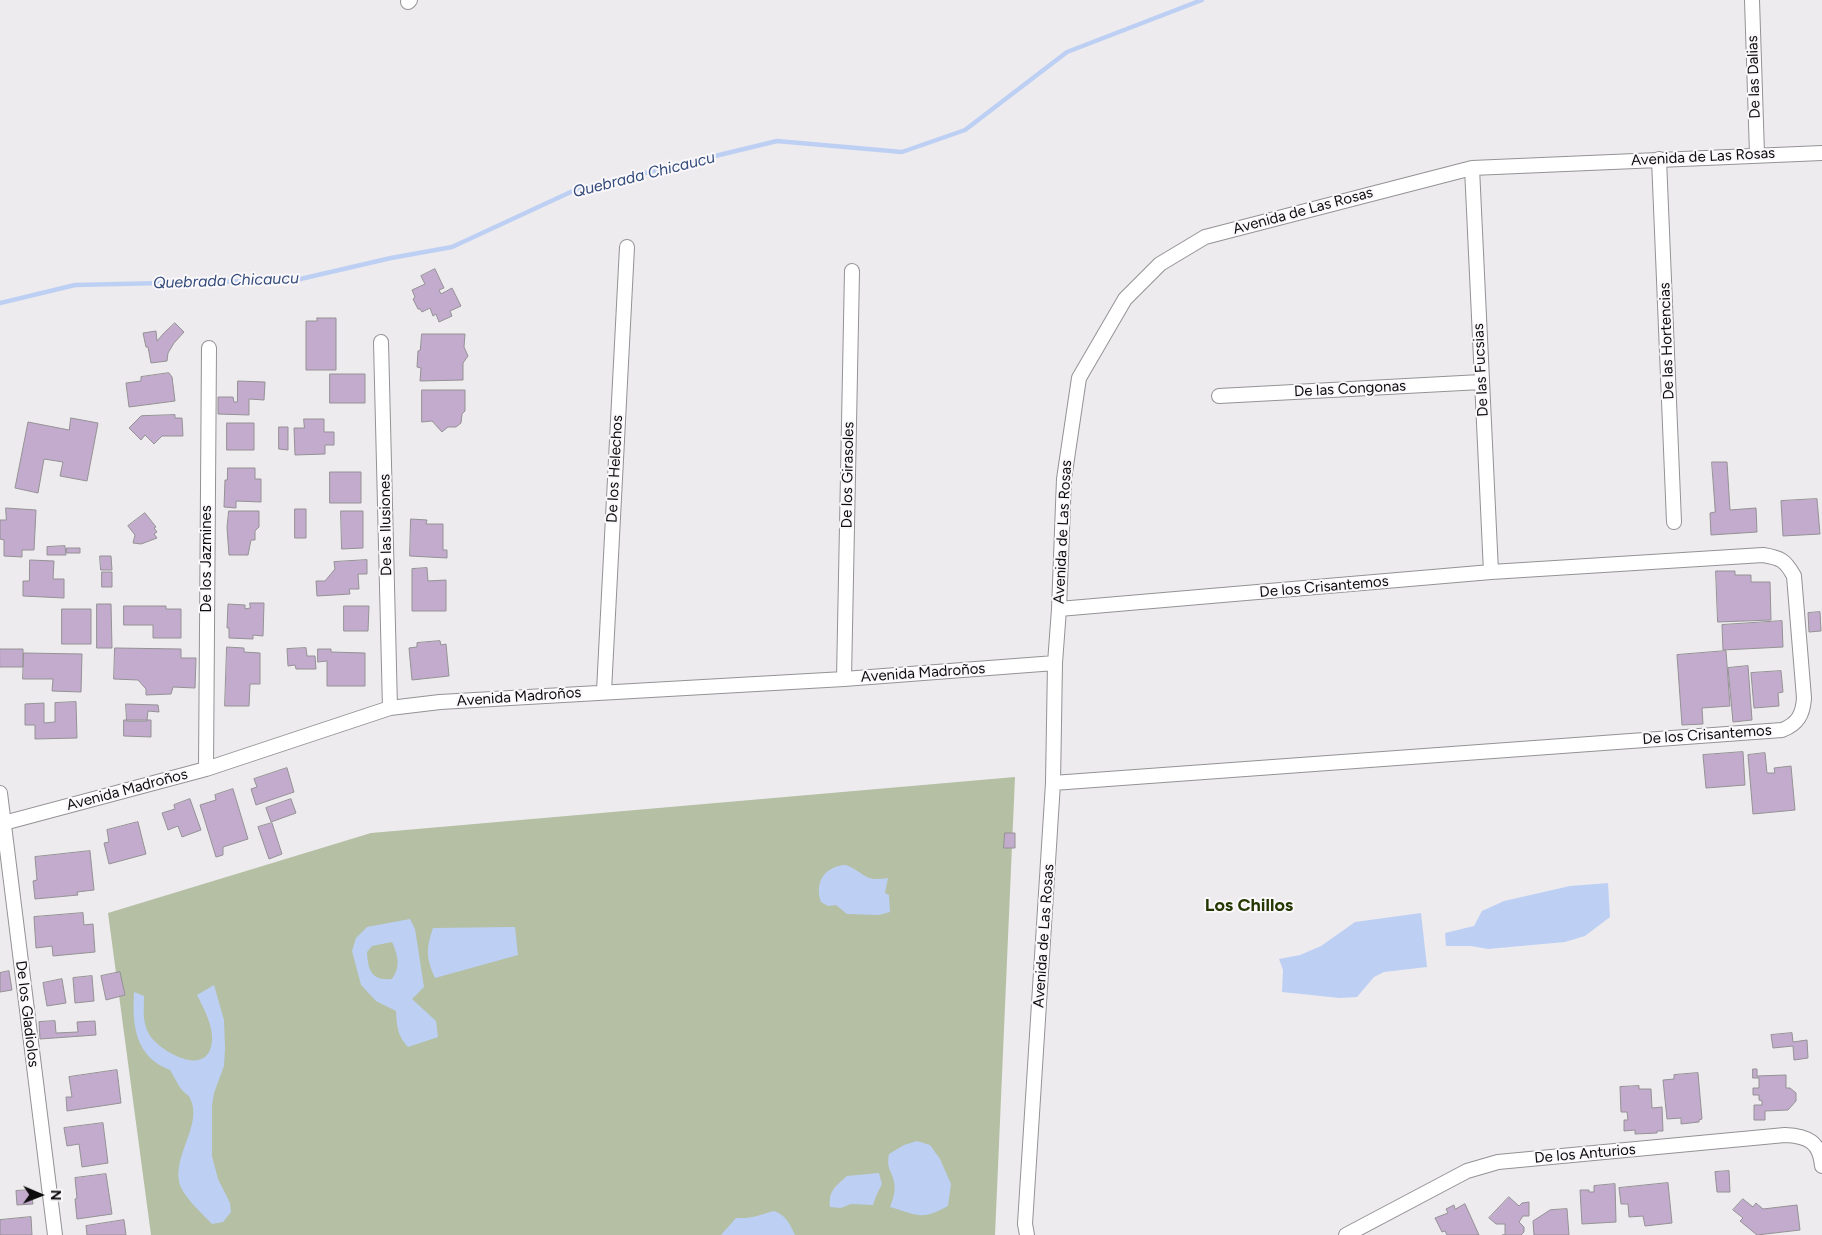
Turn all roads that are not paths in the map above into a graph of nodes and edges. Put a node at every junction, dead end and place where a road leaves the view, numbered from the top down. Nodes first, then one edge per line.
1 (1752, 0) edge
2 (1822, 153) edge
3 (1757, 154) junction
4 (1659, 159) junction
5 (1472, 168) junction
6 (627, 247) dead end
7 (852, 271) dead end
8 (381, 342) dead end
9 (209, 348) dead end
10 (1481, 382) junction
11 (1219, 396) dead end
12 (1674, 522) dead end
13 (1491, 572) junction
14 (1060, 609) junction
15 (1055, 663) junction
16 (844, 679) junction
17 (604, 691) junction
18 (390, 708) junction
19 (206, 769) junction
20 (1053, 783) junction
21 (0, 793) edge
22 (1, 823) edge
23 (1822, 1166) edge
24 (55, 1235) edge
25 (1027, 1235) edge
26 (1346, 1235) edge

1 - 3 street, De las Dalias
2 - 3 street, Avenida de Las Rosas
3 - 4 street, Avenida de Las Rosas
4 - 5 street, Avenida de Las Rosas
4 - 12 street, De las Hortencias
5 - 10 street, De las Fucsias
5 - 14 street, Avenida de Las Rosas
6 - 17 street, De los Helechos
7 - 16 street, De los Girasoles
8 - 18 street, De las Ilusiones
9 - 19 street, De los Jazmines
10 - 11 street, De las Congonas
10 - 13 street, De las Fucsias
13 - 14 street, De los Crisantemos
13 - 20 street, De los Crisantemos
14 - 15 street, Avenida de Las Rosas
15 - 16 street, Avenida Madroños
15 - 20 street, Avenida de Las Rosas
16 - 17 street, Avenida Madroños
17 - 18 street, Avenida Madroños
18 - 19 street, Avenida Madroños
19 - 22 street, Avenida Madroños
20 - 25 street, Avenida de Las Rosas
21 - 22 street, De los Gladiolos
22 - 24 street, De los Gladiolos
23 - 26 street, De los Anturios

